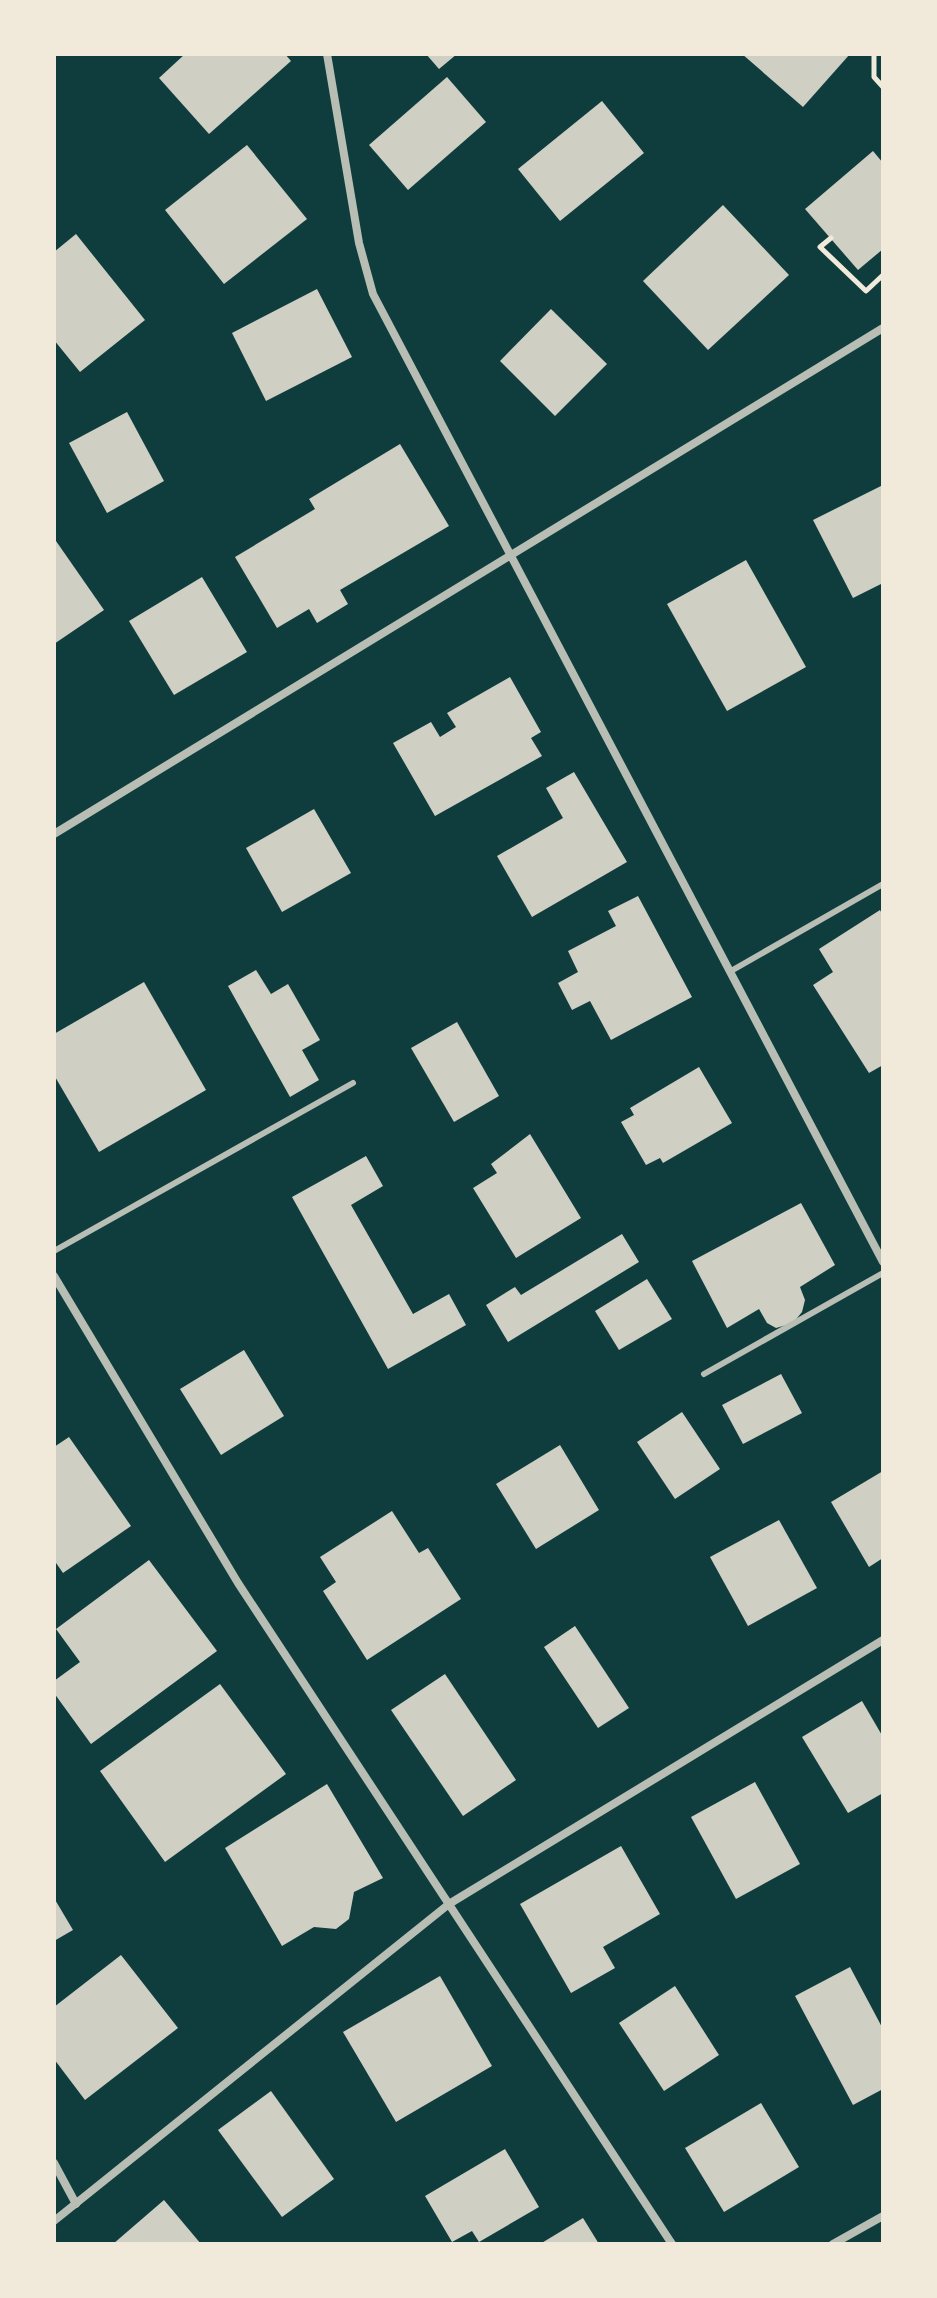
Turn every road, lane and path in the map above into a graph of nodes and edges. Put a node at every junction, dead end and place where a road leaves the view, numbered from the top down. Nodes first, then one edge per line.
1 (327, 54) edge
2 (874, 54) edge
3 (883, 87) edge
4 (831, 238) dead end
5 (883, 275) edge
6 (883, 328) edge
7 (512, 554) junction
8 (54, 834) edge
9 (883, 884) edge
10 (731, 971) junction
11 (353, 1083) dead end
12 (54, 1251) edge
13 (883, 1262) edge
14 (883, 1273) edge
15 (54, 1276) edge
16 (704, 1374) dead end
17 (883, 1640) edge
18 (449, 1904) junction
19 (54, 2163) edge
20 (76, 2204) junction
21 (883, 2216) edge
22 (54, 2221) edge
23 (672, 2244) edge
24 (833, 2244) edge

1 - 7 street
2 - 3 path
4 - 5 path
6 - 7 street
7 - 8 street
7 - 10 street
9 - 10 lane
10 - 13 street
11 - 12 lane
14 - 16 lane
15 - 18 street
17 - 18 street
18 - 20 street
18 - 23 street
19 - 20 street
20 - 22 street
21 - 24 street

